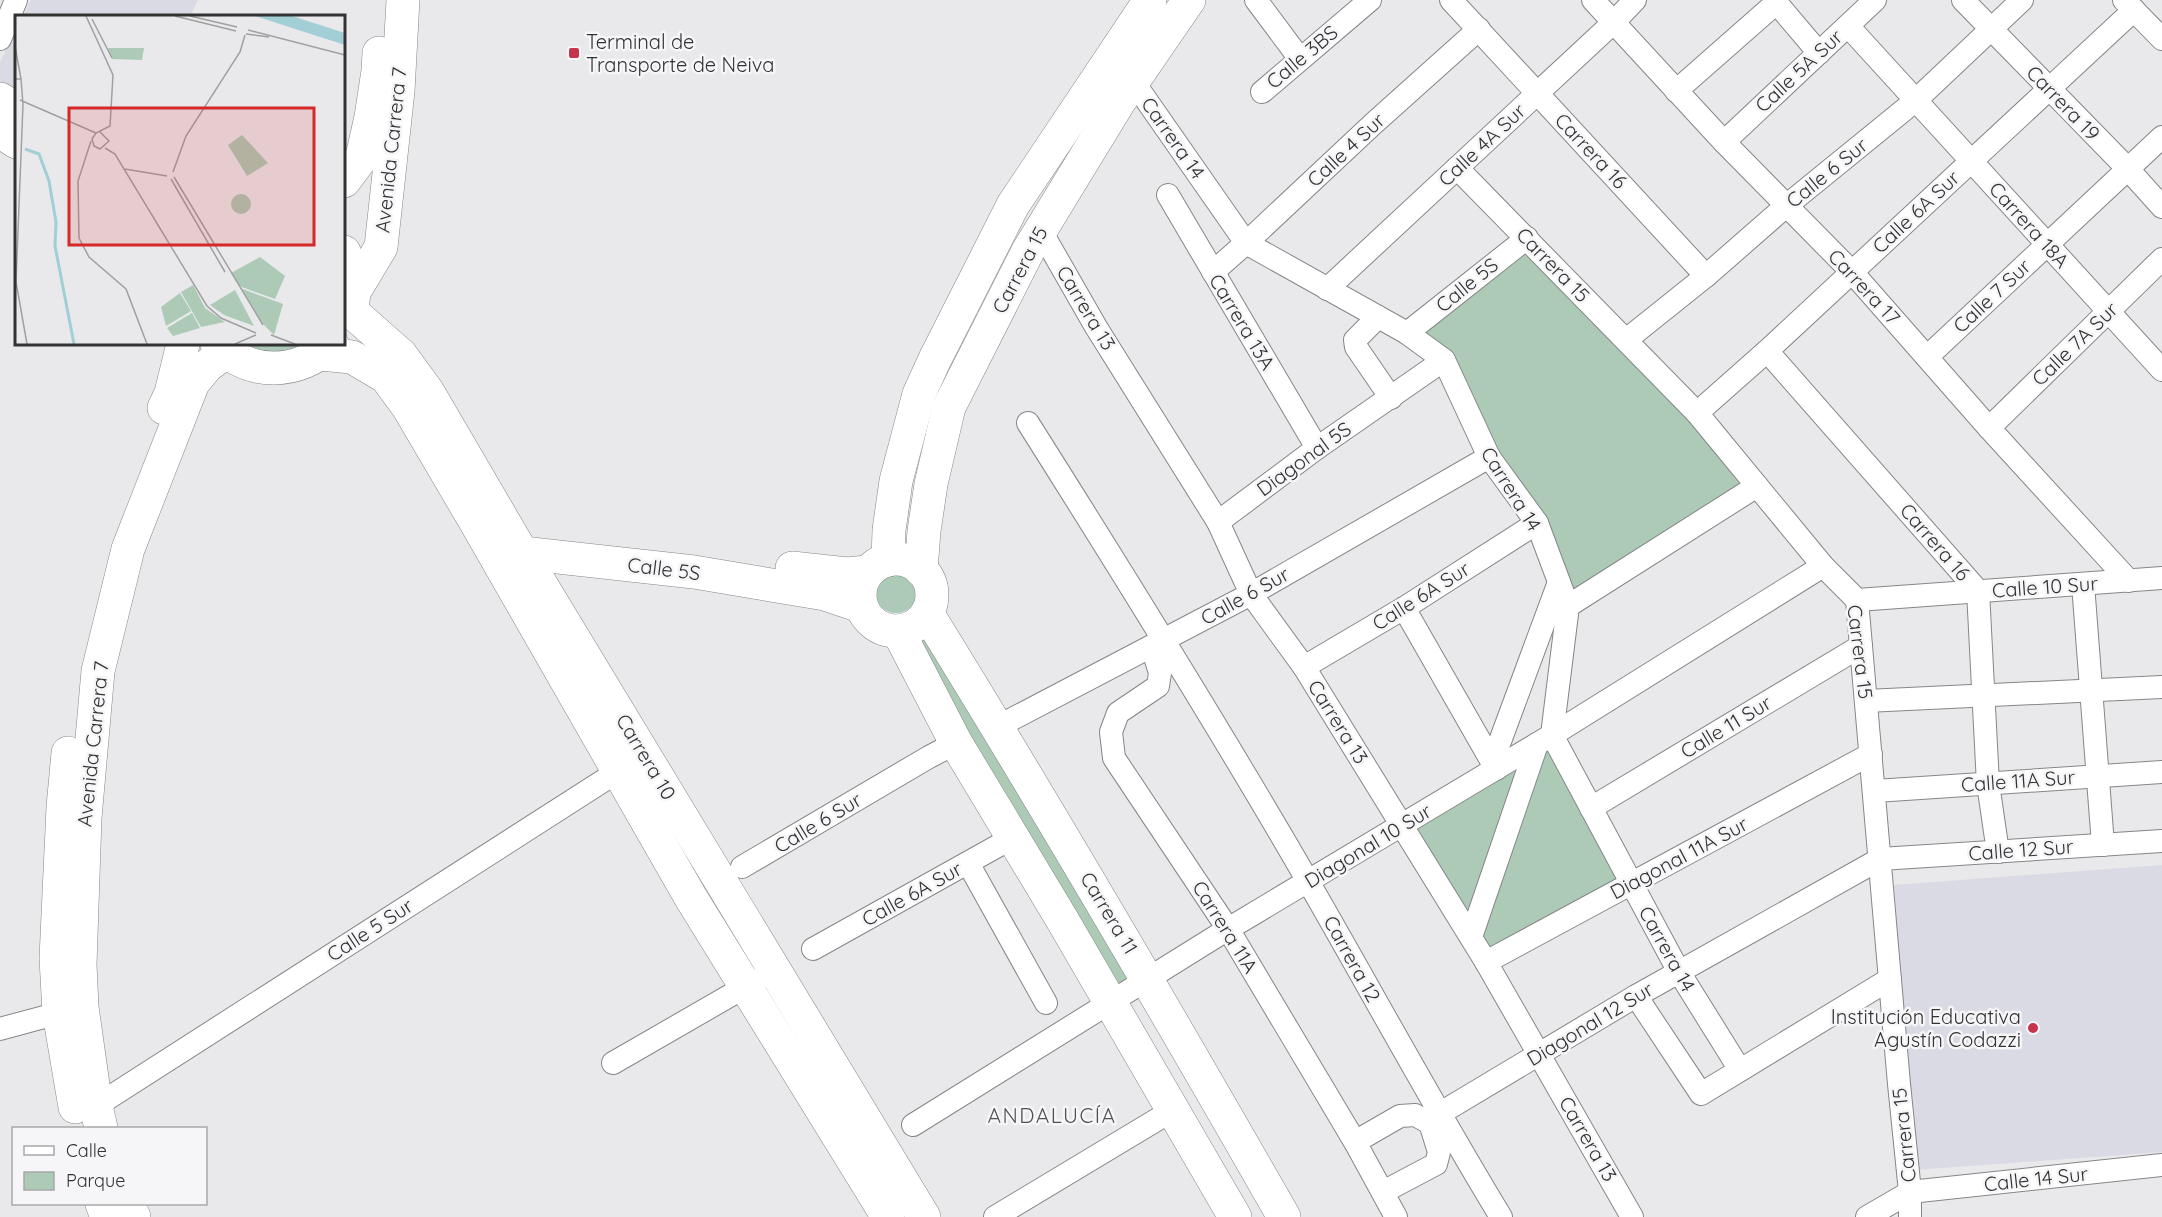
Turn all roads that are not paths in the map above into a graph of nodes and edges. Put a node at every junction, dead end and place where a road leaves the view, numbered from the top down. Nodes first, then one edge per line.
1 (16, 0) edge
2 (380, 0) edge
3 (403, 0) edge
4 (1150, 0) edge
5 (1189, 0) edge
6 (1256, 0) edge
7 (1370, 0) edge
8 (1593, 0) edge
9 (1635, 0) edge
10 (1875, 0) edge
11 (1963, 0) edge
12 (2022, 0) edge
13 (1775, 1) edge
14 (1456, 2) edge
15 (2129, 5) edge
16 (1614, 22) junction
17 (1848, 26) junction
18 (1479, 29) junction
19 (1991, 29) junction
20 (0, 39) edge
21 (2162, 39) edge
22 (1819, 53) junction
23 (1300, 59) junction
24 (1133, 81) junction
25 (2049, 88) junction
26 (1676, 91) junction
27 (1262, 92) dead end
28 (1537, 94) junction
29 (0, 99) edge
30 (1915, 101) junction
31 (15, 108) edge
32 (0, 131) edge
33 (2162, 137) edge
34 (15, 141) edge
35 (1724, 142) junction
36 (1971, 161) junction
37 (1457, 168) junction
38 (2127, 168) junction
39 (345, 180) edge
40 (1168, 195) dead end
41 (1786, 206) junction
42 (2162, 207) edge
43 (1041, 231) junction
44 (1527, 238) junction
45 (1246, 243) junction
46 (2047, 245) junction
47 (345, 254) edge
48 (2162, 259) edge
49 (1213, 272) junction
50 (1852, 272) junction
51 (1706, 276) junction
52 (1327, 289) junction
53 (350, 309) edge
54 (2108, 311) junction
55 (1378, 317) junction
56 (1407, 333) junction
57 (1626, 340) junction
58 (183, 345) edge
59 (221, 348) edge
60 (326, 349) edge
61 (1767, 351) junction
62 (1927, 357) junction
63 (1444, 360) junction
64 (2162, 370) edge
65 (1391, 398) junction
66 (1696, 413) junction
67 (1028, 423) dead end
68 (1989, 428) junction
69 (1317, 448) junction
70 (1489, 457) junction
71 (1757, 486) junction
72 (487, 518) junction
73 (1218, 522) junction
74 (1537, 524) junction
75 (522, 553) junction
76 (878, 566) junction
77 (1823, 566) junction
78 (921, 570) junction
79 (2162, 579) edge
80 (2129, 581) junction
81 (1559, 582) junction
82 (2083, 584) junction
83 (1978, 591) junction
84 (1251, 594) junction
85 (1857, 600) junction
86 (861, 606) junction
87 (1568, 606) junction
88 (1404, 608) junction
89 (927, 613) junction
90 (898, 631) junction
91 (1158, 643) junction
92 (1861, 646) junction
93 (1304, 667) junction
94 (2162, 687) edge
95 (2090, 690) junction
96 (1983, 695) junction
97 (1866, 701) junction
98 (998, 727) junction
99 (1544, 740) junction
100 (956, 743) junction
101 (1871, 754) junction
102 (631, 762) junction
103 (1494, 766) junction
104 (2162, 772) edge
105 (2097, 776) junction
106 (1988, 783) junction
107 (1875, 791) junction
108 (1591, 808) junction
109 (1403, 825) junction
110 (1012, 838) junction
111 (2162, 842) edge
112 (2103, 845) junction
113 (1998, 852) junction
114 (1880, 859) junction
115 (968, 862) junction
116 (742, 867) dead end
117 (1309, 882) junction
118 (1631, 884) junction
119 (1228, 929) junction
120 (1471, 937) junction
121 (813, 949) dead end
122 (1486, 962) junction
123 (774, 970) junction
124 (1679, 972) junction
125 (1890, 979) junction
126 (1149, 980) junction
127 (746, 987) junction
128 (1636, 996) junction
129 (1046, 1003) dead end
130 (1111, 1003) junction
131 (59, 1013) junction
132 (0, 1029) edge
133 (1540, 1054) junction
134 (613, 1063) dead end
135 (1740, 1070) junction
136 (1173, 1110) junction
137 (88, 1119) edge
138 (1434, 1119) junction
139 (913, 1125) dead end
140 (1355, 1142) junction
141 (2162, 1165) edge
142 (1383, 1192) junction
143 (1910, 1192) junction
144 (888, 1217) edge
145 (924, 1217) edge
146 (995, 1217) edge
147 (1235, 1217) edge
148 (1284, 1217) edge
149 (1396, 1217) edge
150 (1501, 1217) edge
151 (1632, 1217) edge
152 (1867, 1217) edge
153 (1910, 1217) edge

1 - 20 street
2 - 39 main road, Avenida Carrera 7
3 - 53 main road, Avenida Carrera 7
4 - 76 main road, Carrera 15
5 - 24 main road, Carrera 15
6 - 23 street
7 - 23 street, Calle 3BS
8 - 16 street, Carrera 17
9 - 16 street, Calle 4A Sur
10 - 17 street, Calle 5A Sur
11 - 19 street, Carrera 19
12 - 19 street, Calle 6 Sur
13 - 22 street
13 - 26 street
14 - 18 street, Carrera 16
15 - 21 street
15 - 25 street, Calle 6A Sur
16 - 26 street, Carrera 17
16 - 28 street, Calle 4A Sur
17 - 22 street, Calle 5A Sur
17 - 30 street, Carrera 18A
18 - 28 street, Carrera 16
18 - 45 street, Calle 4 Sur
19 - 25 street, Carrera 19
19 - 30 street, Calle 6 Sur
22 - 35 street, Calle 5A Sur
23 - 27 street, Calle 3BS
24 - 43 main road, Carrera 15
24 - 45 street, Carrera 14
25 - 36 street, Calle 6A Sur
25 - 38 street, Carrera 19
26 - 35 street, Carrera 17
28 - 37 street, Calle 4A Sur
28 - 51 street, Carrera 16
29 - 31 main road
30 - 36 street, Carrera 18A
30 - 41 street, Calle 6 Sur
32 - 34 main road
33 - 38 street, Calle 7 Sur
35 - 41 street, Carrera 17
36 - 46 street, Carrera 18A
36 - 50 street, Calle 6A Sur
37 - 44 street, Carrera 15
37 - 52 street, Calle 4A Sur
38 - 42 street, Carrera 19
38 - 46 street, Calle 7 Sur
40 - 49 street, Carrera 13A
41 - 50 street, Carrera 17
41 - 51 street, Calle 6 Sur
43 - 73 street, Carrera 13
43 - 78 main road, Carrera 15
44 - 56 street, Calle 5S
44 - 57 street, Carrera 15
45 - 49 street, Calle 4 Sur
45 - 52 street, Carrera 14
46 - 54 street, Carrera 18A
46 - 62 street, Calle 7 Sur
47 - 53 main road
48 - 54 street, Calle 7A Sur
49 - 69 street, Carrera 13A
50 - 61 street, Calle 6A Sur
50 - 62 street, Carrera 17
51 - 57 street, Calle 6 Sur
52 - 55 street, Carrera 14
53 - 72 main road, Carrera 10
54 - 64 street, Carrera 18A
54 - 68 street, Calle 7A Sur
55 - 56 street, Carrera 14
55 - 65 street
56 - 63 street, Carrera 14
57 - 66 street, Carrera 15
58 - 131 main road, Avenida Carrera 7
59 - 60 main road
59 - 137 main road, Avenida Carrera 7
60 - 72 main road, Carrera 10
61 - 66 street, Calle 6A Sur
61 - 83 street, Carrera 16
62 - 68 street, Carrera 17
63 - 65 street
63 - 70 street, Carrera 14
65 - 69 street, Diagonal 5S
66 - 71 street, Carrera 15
67 - 91 street, Carrera 12
68 - 80 street, Carrera 17
69 - 73 street, Diagonal 5S
70 - 74 street, Carrera 14
70 - 84 street, Calle 6 Sur
71 - 77 street, Carrera 15
71 - 87 street
72 - 75 main road, Calle 5S
72 - 76 main road, Calle 5S
72 - 102 main road, Carrera 10
73 - 84 street, Carrera 13
74 - 81 street, Carrera 14
74 - 88 street, Calle 6A Sur
75 - 86 main road, Calle 5S
75 - 102 main road, Carrera 10
76 - 78 main road
76 - 86 main road
77 - 85 street, Carrera 15
77 - 99 street, Diagonal 10 Sur
78 - 89 main road
79 - 80 street, Calle 10 Sur
80 - 82 street, Calle 10 Sur
81 - 87 street, Carrera 14
81 - 103 street
82 - 83 street, Calle 10 Sur
82 - 95 street
83 - 85 street, Calle 10 Sur
83 - 96 street, Carrera 16
84 - 91 street, Calle 6 Sur
84 - 93 street, Carrera 13
85 - 92 street, Carrera 15
86 - 90 main road
87 - 99 street, Carrera 14
88 - 93 street, Calle 6A Sur
88 - 103 street
89 - 90 main road
89 - 98 main road, Carrera 11
90 - 100 main road
91 - 98 street, Calle 6 Sur
91 - 117 street, Carrera 12
91 - 119 street, Carrera 11A
92 - 97 street, Carrera 15
92 - 108 street, Calle 11 Sur
93 - 109 street, Carrera 13
94 - 95 street
95 - 96 street
95 - 105 street
96 - 97 street
96 - 106 street, Carrera 16
97 - 101 street, Carrera 15
98 - 126 main road, Carrera 11
99 - 103 street, Diagonal 10 Sur
99 - 108 street, Carrera 14
99 - 120 street
100 - 110 main road
100 - 116 street, Calle 6 Sur
101 - 107 street, Carrera 15
101 - 118 street, Diagonal 11A Sur
102 - 123 main road, Carrera 10
102 - 127 main road, Carrera 10
102 - 137 street, Calle 5 Sur
103 - 109 street, Diagonal 10 Sur
104 - 105 street, Calle 11A Sur
105 - 106 street, Calle 11A Sur
105 - 112 street
106 - 107 street, Calle 11A Sur
106 - 113 street, Carrera 16
107 - 114 street, Carrera 15
108 - 118 street, Carrera 14
109 - 117 street, Diagonal 10 Sur
109 - 120 street, Carrera 13
110 - 115 street, Calle 6A Sur
110 - 130 main road
111 - 112 street, Calle 12 Sur
112 - 113 street, Calle 12 Sur
113 - 114 street, Calle 12 Sur
114 - 124 street, Diagonal 12 Sur
114 - 125 street, Carrera 15
115 - 121 street, Calle 6A Sur
115 - 129 street
117 - 119 street, Diagonal 10 Sur
117 - 138 street, Carrera 12
118 - 122 street, Diagonal 11A Sur
118 - 124 street, Carrera 14
119 - 126 street, Diagonal 10 Sur
119 - 140 street, Carrera 11A
120 - 122 street, Carrera 13
122 - 133 street, Carrera 13
123 - 127 street
123 - 145 main road, Carrera 10
124 - 128 street, Diagonal 12 Sur
124 - 135 street, Carrera 14
125 - 135 street
125 - 143 street, Carrera 15
126 - 130 street, Diagonal 10 Sur
126 - 148 main road, Carrera 11
127 - 134 street
127 - 144 main road, Carrera 10
128 - 133 street, Diagonal 12 Sur
128 - 135 street
130 - 136 main road
130 - 139 street, Diagonal 10 Sur
131 - 132 street
131 - 137 main road, Avenida Carrera 7
133 - 138 street, Diagonal 12 Sur
133 - 151 street, Carrera 13
136 - 146 street
136 - 147 main road
138 - 140 street
138 - 142 street
138 - 150 street, Carrera 12
140 - 142 street, Carrera 11A
141 - 143 street, Calle 14 Sur
142 - 149 street, Carrera 11A
143 - 152 street
143 - 153 street, Carrera 15

